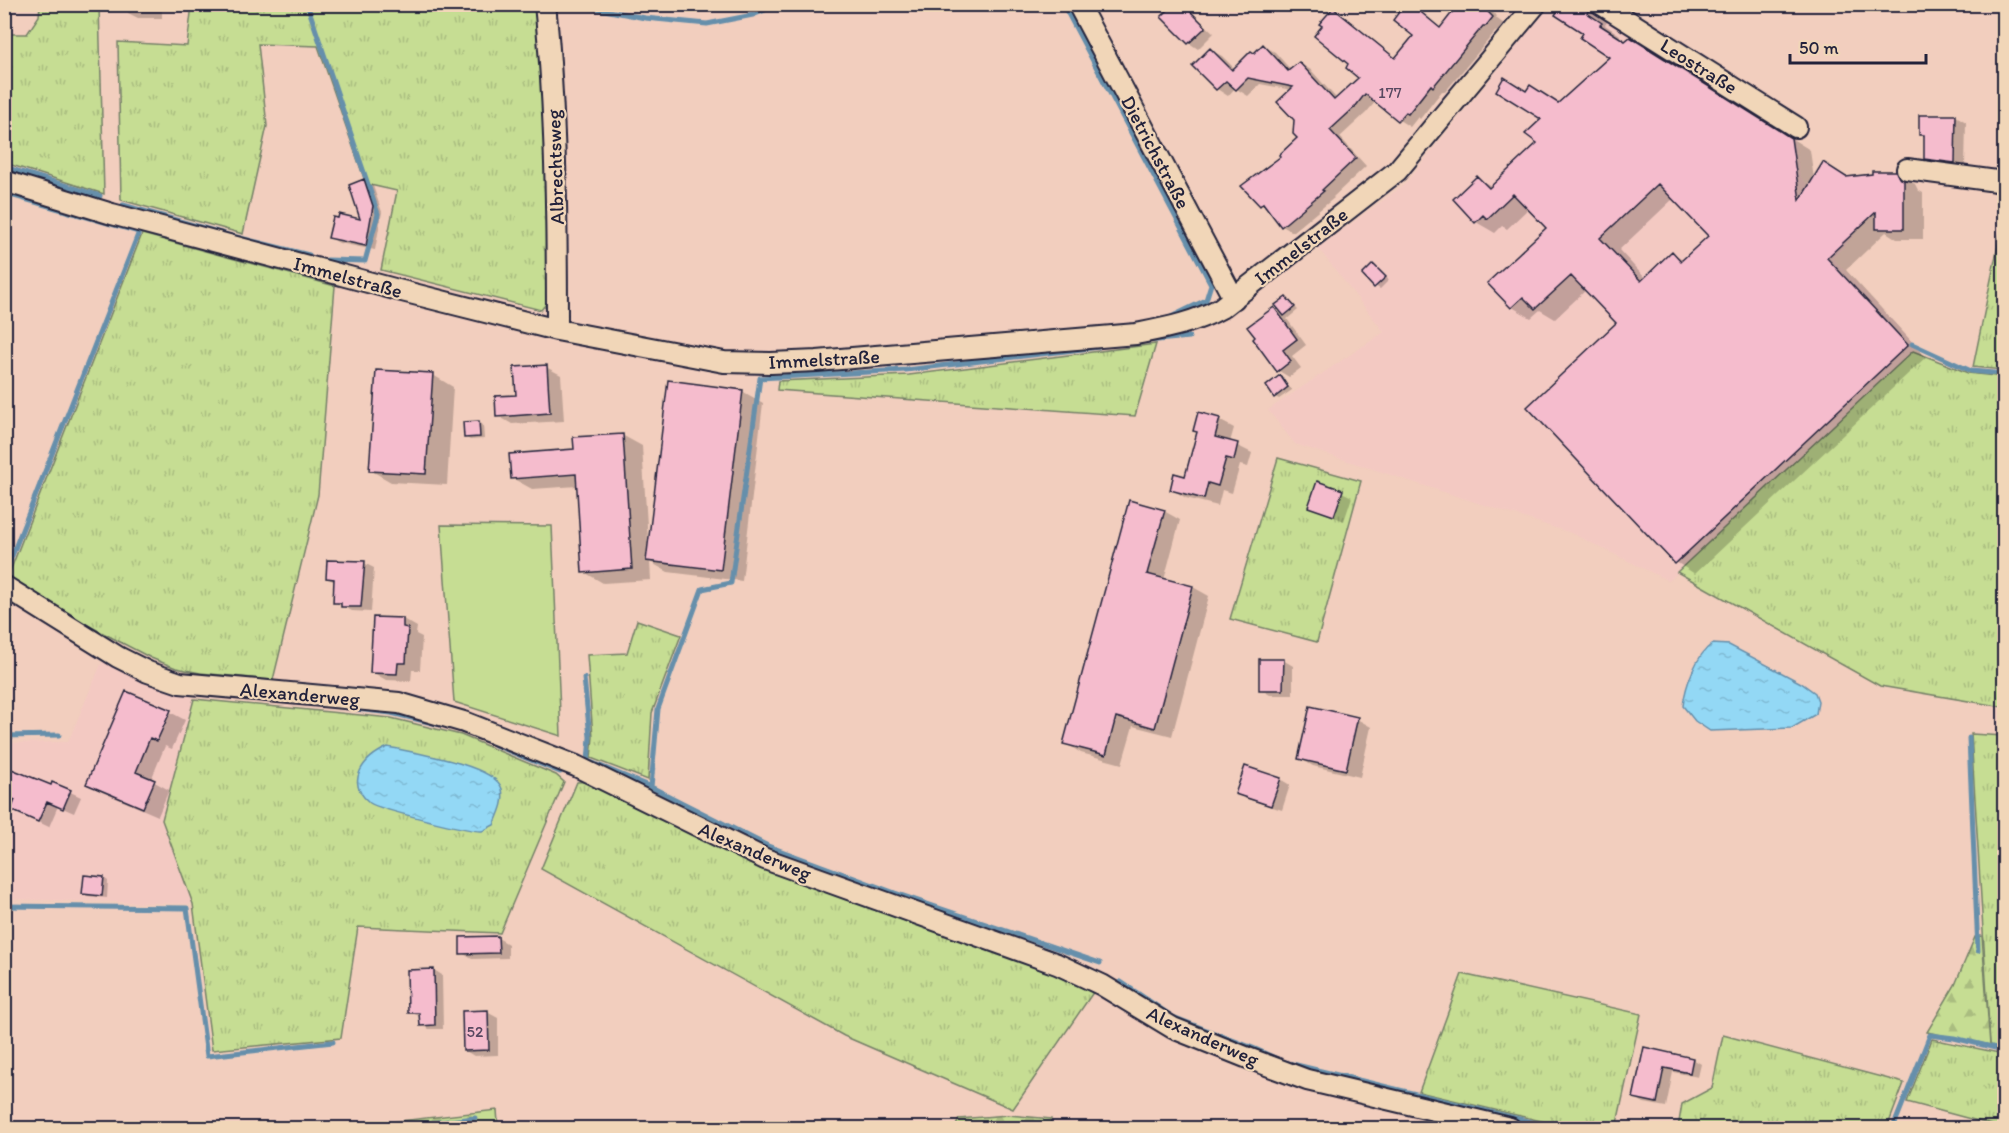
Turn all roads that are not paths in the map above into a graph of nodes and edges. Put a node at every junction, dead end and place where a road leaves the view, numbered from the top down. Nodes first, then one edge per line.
1 (545, 4) edge
2 (1078, 4) edge
3 (1536, 4) edge
4 (1601, 4) edge
5 (1796, 127) dead end
6 (1907, 169) dead end
7 (4, 181) edge
8 (2004, 182) edge
9 (1234, 299) junction
10 (557, 330) junction
11 (4, 586) edge
12 (1510, 1128) edge

1 - 10 street, Albrechtsweg
2 - 9 street, Dietrichstraße
3 - 9 street, Immelstraße
4 - 5 street, Leostraße
6 - 8 street
7 - 10 street, Immelstraße
9 - 10 street, Immelstraße
11 - 12 street, Alexanderweg

